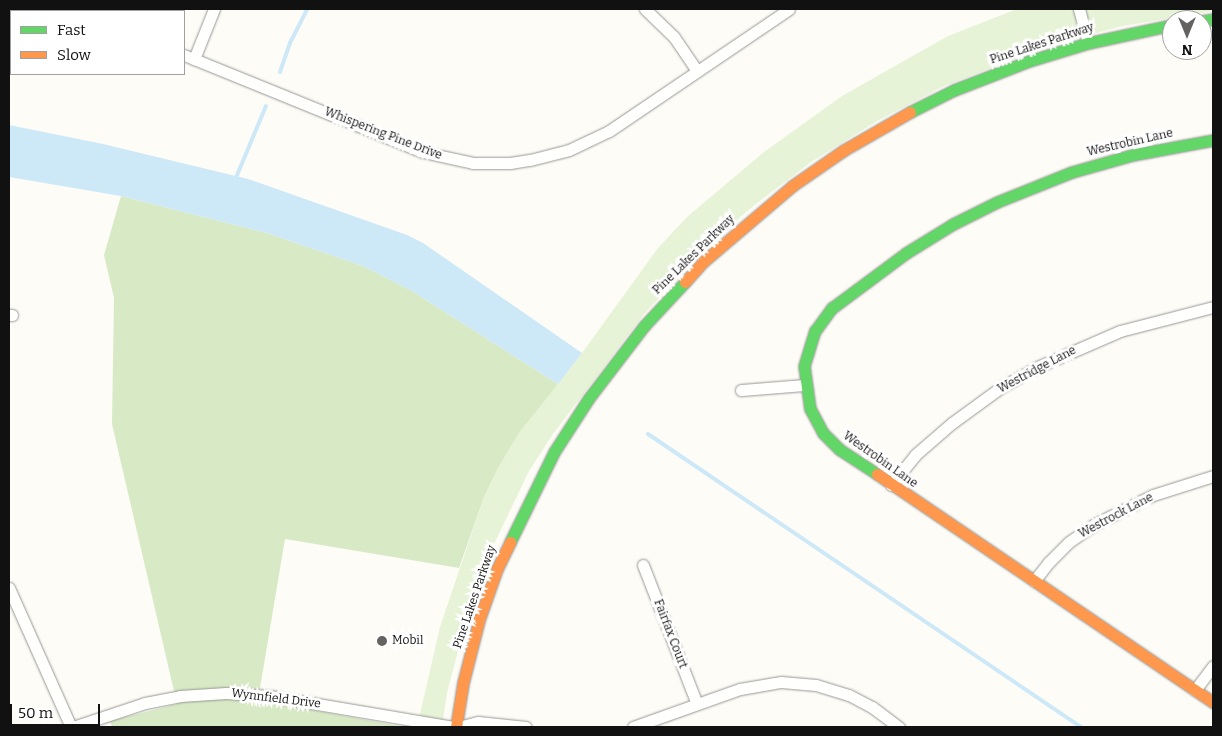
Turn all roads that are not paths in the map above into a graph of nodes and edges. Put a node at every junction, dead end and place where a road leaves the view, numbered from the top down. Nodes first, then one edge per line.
1 (214, 9) edge
2 (645, 9) edge
3 (789, 9) edge
4 (1079, 9) edge
5 (1162, 27) edge
6 (1088, 43) junction
7 (189, 57) edge
8 (697, 71) junction
9 (1213, 140) edge
10 (1213, 307) edge
11 (805, 384) junction
12 (742, 390) dead end
13 (1213, 476) edge
14 (891, 485) junction
15 (643, 564) dead end
16 (1034, 581) junction
17 (9, 588) edge
18 (1213, 666) edge
19 (1195, 690) junction
20 (1213, 702) edge
21 (697, 704) junction
22 (72, 727) edge
23 (456, 727) edge
24 (526, 727) edge
25 (633, 727) edge
26 (899, 727) edge

1 - 7 street
2 - 8 street
3 - 8 street, Whispering Pine Drive
4 - 6 street
5 - 6 street, Pine Lakes Parkway
6 - 23 street, Pine Lakes Parkway
7 - 8 street, Whispering Pine Drive
9 - 11 street, Westrobin Lane
10 - 14 street, Westridge Lane
11 - 12 street
11 - 14 street, Westrobin Lane
13 - 16 street, Westrock Lane
14 - 16 street, Westrobin Lane
15 - 21 street, Fairfax Court
16 - 19 street, Westrobin Lane
17 - 22 street
18 - 19 street
19 - 20 street, Westrobin Lane
21 - 25 street
21 - 26 street
22 - 23 street, Wynnfield Drive
23 - 24 street

